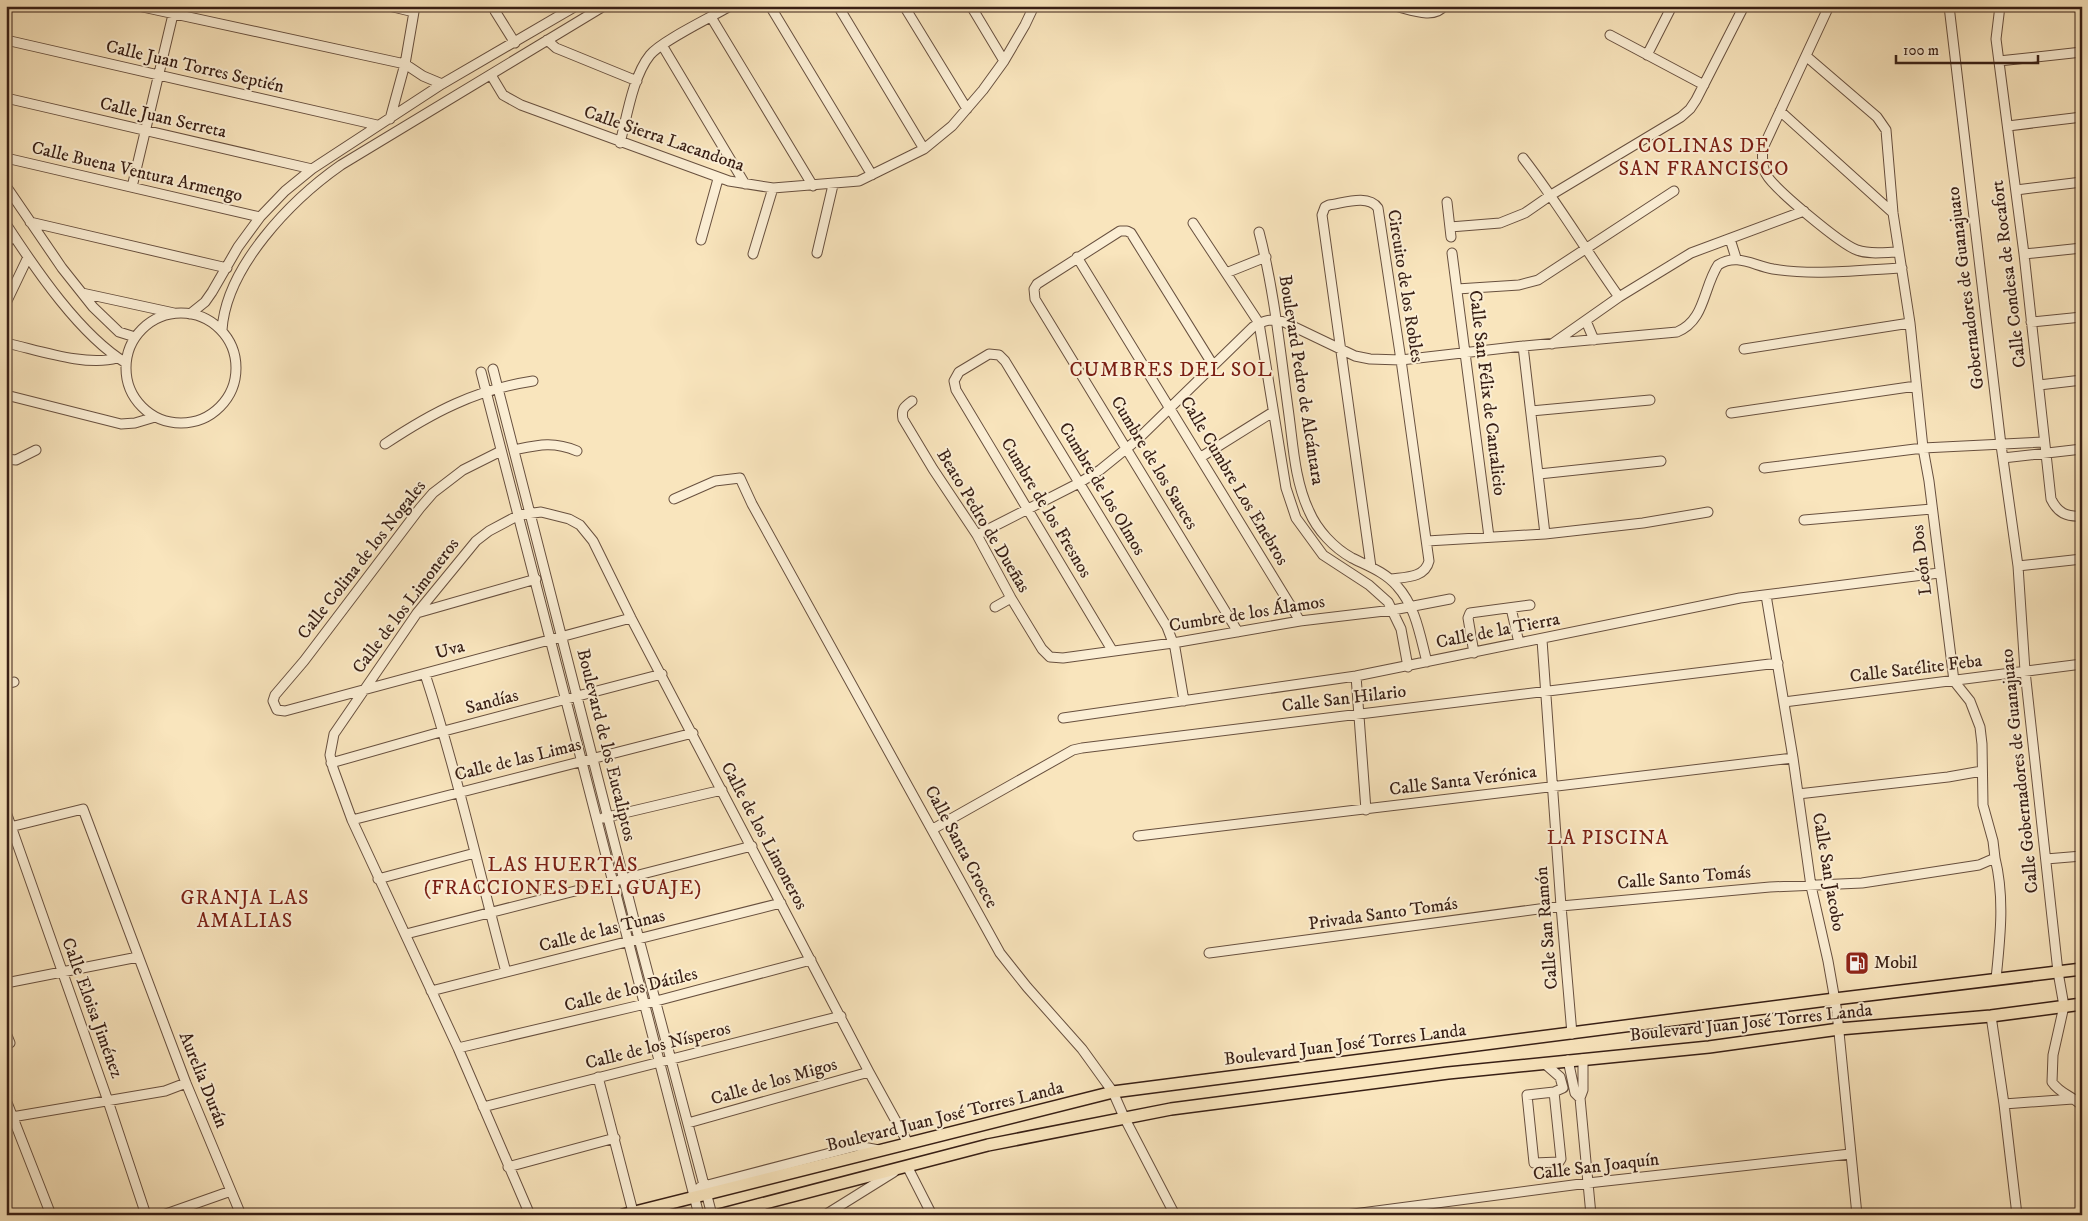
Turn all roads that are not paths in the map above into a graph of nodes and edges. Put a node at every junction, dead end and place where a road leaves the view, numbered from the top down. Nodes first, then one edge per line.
1 (138, 6) edge
2 (389, 6) edge
3 (494, 6) edge
4 (576, 6) edge
5 (604, 6) edge
6 (730, 6) edge
7 (770, 6) edge
8 (838, 6) edge
9 (904, 6) edge
10 (970, 6) edge
11 (1034, 6) edge
12 (1395, 6) edge
13 (1444, 6) edge
14 (1672, 6) edge
15 (1744, 6) edge
16 (1830, 6) edge
17 (1949, 6) edge
18 (2000, 6) edge
19 (415, 9) edge
20 (174, 10) edge
21 (711, 17) junction
22 (1610, 35) dead end
23 (6, 40) edge
24 (547, 40) junction
25 (515, 43) junction
26 (662, 45) junction
27 (2082, 52) edge
28 (1647, 55) junction
29 (1806, 56) junction
30 (1004, 61) junction
31 (1999, 61) junction
32 (405, 64) junction
33 (160, 75) junction
34 (491, 75) junction
35 (637, 81) junction
36 (442, 84) junction
37 (1704, 85) junction
38 (6, 98) edge
39 (967, 109) junction
40 (1780, 111) junction
41 (2082, 117) edge
42 (390, 119) junction
43 (377, 126) junction
44 (2008, 126) junction
45 (146, 130) junction
46 (620, 142) junction
47 (924, 149) junction
48 (6, 158) edge
49 (1523, 158) dead end
50 (312, 169) junction
51 (872, 175) junction
52 (718, 179) junction
53 (2082, 182) edge
54 (745, 184) junction
55 (833, 185) junction
56 (6, 186) edge
57 (813, 186) junction
58 (132, 187) junction
59 (773, 188) junction
60 (2016, 190) junction
61 (1674, 191) dead end
62 (1551, 195) junction
63 (1447, 202) dead end
64 (1804, 211) junction
65 (1893, 213) junction
66 (260, 217) junction
67 (30, 222) junction
68 (1193, 223) dead end
69 (6, 224) edge
70 (1450, 227) junction
71 (1259, 232) dead end
72 (12, 233) junction
73 (1451, 237) dead end
74 (1730, 239) junction
75 (701, 240) dead end
76 (6, 246) edge
77 (1584, 248) junction
78 (2082, 248) edge
79 (1899, 252) junction
80 (817, 253) dead end
81 (1452, 253) dead end
82 (753, 254) dead end
83 (2024, 254) junction
84 (28, 257) junction
85 (1078, 257) junction
86 (1266, 257) junction
87 (1736, 258) junction
88 (227, 268) junction
89 (1902, 268) junction
90 (1226, 272) junction
91 (1457, 288) junction
92 (82, 293) junction
93 (1619, 297) junction
94 (6, 303) edge
95 (176, 313) junction
96 (190, 314) junction
97 (2082, 317) edge
98 (1276, 320) junction
99 (1586, 321) junction
100 (2031, 322) junction
101 (1259, 323) junction
102 (1910, 323) junction
103 (222, 330) junction
104 (135, 337) junction
105 (1594, 340) junction
106 (6, 344) edge
107 (1552, 344) junction
108 (1523, 346) junction
109 (1744, 349) dead end
110 (1343, 352) junction
111 (1464, 352) junction
112 (116, 358) junction
113 (1402, 360) junction
114 (126, 363) junction
115 (1213, 365) junction
116 (493, 369) dead end
117 (481, 372) dead end
118 (533, 380) dead end
119 (2082, 380) edge
120 (954, 381) joint
121 (2039, 385) junction
122 (1916, 386) junction
123 (497, 387) junction
124 (486, 390) junction
125 (6, 395) edge
126 (1650, 400) dead end
127 (912, 401) dead end
128 (1170, 407) junction
129 (1531, 410) junction
130 (1274, 412) junction
131 (1731, 413) dead end
132 (155, 417) junction
133 (2044, 442) junction
134 (385, 444) dead end
135 (2000, 445) junction
136 (1923, 448) junction
137 (1127, 449) junction
138 (2082, 449) edge
139 (36, 450) dead end
140 (514, 450) junction
141 (501, 451) junction
142 (577, 451) dead end
143 (2045, 454) junction
144 (1201, 457) junction
145 (2002, 458) junction
146 (6, 459) edge
147 (1661, 461) dead end
148 (1764, 468) dead end
149 (1538, 474) junction
150 (1079, 484) junction
151 (674, 499) dead end
152 (1027, 509) junction
153 (1932, 509) junction
154 (1708, 512) dead end
155 (530, 513) junction
156 (519, 515) junction
157 (2082, 516) edge
158 (1804, 520) dead end
159 (1545, 534) junction
160 (977, 535) junction
161 (1489, 537) junction
162 (1427, 541) junction
163 (2082, 559) edge
164 (2018, 566) junction
165 (1371, 567) junction
166 (1939, 573) junction
167 (536, 579) junction
168 (1391, 579) junction
169 (1766, 595) junction
170 (1011, 598) junction
171 (1450, 599) dead end
172 (1530, 605) dead end
173 (995, 607) dead end
174 (1412, 607) junction
175 (1511, 608) junction
176 (1393, 610) junction
177 (417, 613) junction
178 (631, 618) junction
179 (1300, 621) junction
180 (1238, 632) junction
181 (562, 637) junction
182 (551, 640) junction
183 (1542, 640) junction
184 (1173, 643) junction
185 (1519, 643) junction
186 (1112, 650) junction
187 (1474, 653) junction
188 (1050, 657) joint
189 (1427, 662) junction
190 (1778, 663) junction
191 (2082, 664) edge
192 (1408, 667) junction
193 (2026, 671) junction
194 (425, 674) junction
195 (662, 674) junction
196 (1356, 676) junction
197 (1954, 681) junction
198 (362, 692) junction
199 (1545, 692) junction
200 (577, 696) junction
201 (567, 699) junction
202 (1184, 701) junction
203 (1784, 702) junction
204 (277, 710) joint
205 (1358, 713) junction
206 (1063, 718) dead end
207 (444, 731) junction
208 (693, 733) junction
209 (1793, 758) junction
210 (593, 759) junction
211 (582, 761) junction
212 (331, 763) junction
213 (1982, 771) junction
214 (1552, 785) junction
215 (722, 790) junction
216 (460, 792) junction
217 (1798, 794) junction
218 (1366, 810) junction
219 (6, 812) edge
220 (608, 817) junction
221 (352, 820) junction
222 (597, 820) junction
223 (8, 827) edge
224 (933, 828) junction
225 (1138, 836) dead end
226 (752, 846) junction
227 (475, 853) junction
228 (2082, 856) edge
229 (1995, 858) junction
230 (2046, 859) junction
231 (378, 879) junction
232 (624, 879) junction
233 (613, 882) junction
234 (1811, 886) junction
235 (579, 890) dead end
236 (781, 903) junction
237 (1561, 906) junction
238 (490, 912) junction
239 (406, 934) junction
240 (639, 939) junction
241 (628, 942) junction
242 (1209, 953) dead end
243 (138, 957) junction
244 (811, 960) junction
245 (2082, 969) edge
246 (506, 972) junction
247 (2058, 972) junction
248 (62, 973) junction
249 (1996, 979) junction
250 (6, 983) edge
251 (431, 991) junction
252 (1835, 999) junction
253 (655, 1001) junction
254 (645, 1004) junction
255 (2082, 1004) edge
256 (2064, 1006) junction
257 (840, 1016) junction
258 (1991, 1016) junction
259 (1839, 1029) junction
260 (6, 1033) edge
261 (1572, 1034) junction
262 (10, 1043) dead end
263 (458, 1048) junction
264 (1583, 1059) junction
265 (670, 1060) junction
266 (1568, 1060) junction
267 (660, 1062) junction
268 (1544, 1063) junction
269 (869, 1072) junction
270 (598, 1078) junction
271 (186, 1083) junction
272 (1114, 1092) junction
273 (1554, 1092) junction
274 (1580, 1098) junction
275 (2073, 1099) junction
276 (6, 1100) edge
277 (108, 1101) junction
278 (2004, 1104) junction
279 (2082, 1106) edge
280 (483, 1107) junction
281 (9, 1117) edge
282 (1124, 1117) junction
283 (688, 1123) junction
284 (615, 1138) junction
285 (908, 1143) junction
286 (1850, 1154) junction
287 (904, 1167) junction
288 (508, 1168) junction
289 (1588, 1183) junction
290 (705, 1190) junction
291 (231, 1191) junction
292 (694, 1193) junction
293 (761, 1210) edge
294 (628, 1213) edge
295 (51, 1215) edge
296 (146, 1215) edge
297 (163, 1215) edge
298 (241, 1215) edge
299 (530, 1215) edge
300 (699, 1215) edge
301 (712, 1215) edge
302 (719, 1215) edge
303 (825, 1215) edge
304 (932, 1215) edge
305 (1176, 1215) edge
306 (1346, 1215) edge
307 (1591, 1215) edge
308 (1857, 1215) edge
309 (2017, 1215) edge

1 - 20 street
2 - 19 street
3 - 25 street
4 - 25 street
5 - 24 street
6 - 21 street
7 - 51 street
8 - 47 street
9 - 39 street
10 - 30 street
11 - 30 street, Calle Sierra Lacandona
12 - 13 street
14 - 28 street
15 - 37 street
16 - 29 street
17 - 135 street, Gobernadores de Guanajuato
18 - 31 street, Calle Condesa de Rocafort
19 - 32 street
20 - 32 street
20 - 33 street
21 - 26 street
21 - 57 street
22 - 28 street
23 - 33 street, Calle Juan Torres Septién
24 - 34 street
24 - 35 street
25 - 36 street
26 - 35 street
26 - 54 street
27 - 31 street
28 - 37 street
29 - 40 street
29 - 65 street, León Dos
30 - 39 street, Calle Sierra Lacandona
31 - 44 street, Calle Condesa de Rocafort
32 - 36 street
32 - 42 street
33 - 43 street, Calle Juan Torres Septién
33 - 45 street
34 - 46 street, Calle Sierra Lacandona
34 - 103 street
35 - 46 street
36 - 42 street
37 - 62 street
38 - 45 street, Calle Juan Serreta
39 - 47 street, Calle Sierra Lacandona
40 - 64 street
40 - 65 street
41 - 44 street
42 - 43 street
43 - 50 street
44 - 60 street, Calle Condesa de Rocafort
45 - 50 street, Calle Juan Serreta
45 - 58 street
46 - 52 street, Calle Sierra Lacandona
47 - 51 street, Calle Sierra Lacandona
48 - 58 street, Calle Buena Ventura Armengo
49 - 62 street
50 - 66 street
51 - 55 street, Calle Sierra Lacandona
52 - 54 street, Calle Sierra Lacandona
52 - 75 street
53 - 60 street
54 - 59 street, Calle Sierra Lacandona
55 - 57 street, Calle Sierra Lacandona
55 - 80 street
56 - 67 street
57 - 59 street, Calle Sierra Lacandona
58 - 66 street, Calle Buena Ventura Armengo
59 - 82 street
60 - 83 street, Calle Condesa de Rocafort
61 - 77 street
62 - 70 street
62 - 77 street
63 - 70 street
64 - 74 street
64 - 79 street
65 - 79 street, León Dos
66 - 88 street
67 - 88 street
67 - 92 street
68 - 90 street, Boulevard Pedro de Alcántara
69 - 72 street
70 - 73 street
71 - 86 street, Boulevard Pedro de Alcántara
72 - 76 street
72 - 84 street
74 - 87 street
74 - 93 street
77 - 91 street
77 - 93 street
78 - 83 street
79 - 89 street, León Dos
81 - 91 street, Calle San Félix de Cantalicio
83 - 100 street, Calle Condesa de Rocafort
84 - 94 street
84 - 112 street
85 - 115 street
85 - 128 street, Calle Cumbre Los Enebros
85 - 137 street, Cumbre de los Sauces
86 - 90 street
86 - 98 street, Boulevard Pedro de Alcántara
87 - 89 street
87 - 105 street
88 - 96 street
89 - 102 street, León Dos
90 - 101 street, Boulevard Pedro de Alcántara
91 - 111 street, Calle San Félix de Cantalicio
92 - 95 street
92 - 104 street
93 - 99 street
95 - 96 street
95 - 104 street
96 - 103 street
97 - 100 street
98 - 101 street
98 - 110 street
98 - 165 street, Boulevard Pedro de Alcántara
99 - 105 street
99 - 107 street
100 - 121 street, Calle Condesa de Rocafort
101 - 115 street
101 - 130 street, Boulevard Pedro de Alcántara
102 - 109 street
102 - 122 street, León Dos
103 - 132 street
104 - 114 street
105 - 107 street
106 - 112 street
107 - 108 street
108 - 111 street
108 - 129 street
110 - 113 street
110 - 113 street, Circuito de los Robles
110 - 165 street, Circuito de los Robles
111 - 113 street
111 - 161 street, Calle San Félix de Cantalicio
112 - 114 street
113 - 162 street, Circuito de los Robles
114 - 132 street
115 - 128 street
116 - 123 street, Boulevard de los Eucaliptos
117 - 124 street, Boulevard de los Eucaliptos
118 - 123 street
119 - 121 street
120 - 150 street, Cumbre de los Olmos
120 - 152 street, Cumbre de los Fresnos
121 - 133 street, Calle Condesa de Rocafort
122 - 131 street
122 - 136 street, León Dos
123 - 124 street
123 - 140 street, Boulevard de los Eucaliptos
124 - 134 street
124 - 141 street, Boulevard de los Eucaliptos
125 - 132 street
126 - 129 street
127 - 160 street, Beato Pedro de Dueñas
128 - 137 street
128 - 144 street, Calle Cumbre Los Enebros
129 - 149 street
130 - 144 street
130 - 176 street, Boulevard Pedro de Alcántara
133 - 135 street
133 - 143 street, Calle Condesa de Rocafort
135 - 136 street
135 - 145 street, Gobernadores de Guanajuato
136 - 148 street
136 - 153 street, León Dos
137 - 150 street
137 - 180 street, Cumbre de los Sauces
138 - 143 street
139 - 146 street
140 - 142 street
140 - 155 street, Boulevard de los Eucaliptos
141 - 156 street, Boulevard de los Eucaliptos
141 - 204 street, Calle Colina de los Nogales
143 - 145 street
143 - 157 street, Calle Condesa de Rocafort
144 - 179 street, Calle Cumbre Los Enebros
145 - 164 street, Gobernadores de Guanajuato
147 - 149 street
149 - 159 street
150 - 152 street
150 - 184 street, Cumbre de los Olmos
151 - 224 street, Calle Santa Crocce
152 - 160 street
152 - 186 street, Cumbre de los Fresnos
153 - 158 street
153 - 166 street, León Dos
154 - 159 street
155 - 156 street, Calle de los Limoneros
155 - 178 street, Calle de los Limoneros
155 - 181 street, Boulevard de los Eucaliptos
156 - 167 street, Boulevard de los Eucaliptos
156 - 177 street, Calle de los Limoneros
159 - 161 street
160 - 170 street, Beato Pedro de Dueñas
161 - 162 street
162 - 168 street, Circuito de los Robles
163 - 164 street
164 - 193 street, Calle Gobernadores de Guanajuato
165 - 168 street, Boulevard Pedro de Alcántara
166 - 169 street, Calle de la Tierra
166 - 197 street, León Dos
167 - 177 street
167 - 182 street, Boulevard de los Eucaliptos
168 - 174 street, Boulevard Pedro de Alcántara
169 - 183 street, Calle de la Tierra
169 - 190 street, Calle San Jacobo
170 - 173 street
170 - 188 street, Beato Pedro de Dueñas
171 - 174 street, Cumbre de los Álamos
172 - 175 street
174 - 176 street, Cumbre de los Álamos
174 - 189 street, Boulevard Pedro de Alcántara
175 - 185 street
175 - 187 street
176 - 179 street, Cumbre de los Álamos
176 - 192 street, Boulevard Pedro de Alcántara
177 - 198 street, Calle de los Limoneros
178 - 181 street, Uva
178 - 195 street, Calle de los Limoneros
179 - 180 street, Cumbre de los Álamos
180 - 184 street, Cumbre de los Álamos
181 - 182 street, Uva
181 - 200 street, Boulevard de los Eucaliptos
182 - 194 street, Uva
182 - 201 street, Boulevard de los Eucaliptos
183 - 185 street, Calle de la Tierra
183 - 199 street, Calle San Ramón
184 - 186 street, Cumbre de los Álamos
184 - 202 street, Cumbre de los Olmos
185 - 187 street, Calle de la Tierra
186 - 188 street, Cumbre de los Álamos
187 - 189 street, Calle de la Tierra
189 - 192 street, Calle de la Tierra
190 - 199 street, Calle San Hilario
190 - 203 street, Calle San Jacobo
191 - 193 street, Calle Satélite Feba
192 - 196 street, Calle de la Tierra
193 - 197 street, Calle Satélite Feba
193 - 230 street, Calle Gobernadores de Guanajuato
194 - 198 street, Uva
194 - 207 street
195 - 200 street, Sandías
195 - 208 street, Calle de los Limoneros
196 - 202 street, Calle de la Tierra
196 - 205 street
197 - 203 street, Calle Satélite Feba
197 - 213 street
198 - 204 street, Uva
198 - 212 street, Calle de los Limoneros
199 - 205 street, Calle San Hilario
199 - 214 street, Calle San Ramón
200 - 201 street, Sandías
200 - 210 street, Boulevard de los Eucaliptos
201 - 207 street, Sandías
201 - 211 street, Boulevard de los Eucaliptos
202 - 206 street, Calle de la Tierra
203 - 209 street, Calle San Jacobo
205 - 218 street
205 - 224 street, Calle San Hilario
207 - 212 street, Sandías
207 - 216 street
208 - 210 street, Calle de las Limas
208 - 215 street, Calle de los Limoneros
209 - 214 street, Calle Santa Verónica
209 - 217 street, Calle San Jacobo
210 - 211 street, Calle de las Limas
210 - 220 street, Boulevard de los Eucaliptos
211 - 216 street, Calle de las Limas
211 - 222 street, Boulevard de los Eucaliptos
212 - 221 street, Calle de los Limoneros
213 - 217 street
213 - 229 street
214 - 218 street, Calle Santa Verónica
214 - 237 street, Calle San Ramón
215 - 220 street
215 - 226 street, Calle de los Limoneros
216 - 221 street, Calle de las Limas
216 - 227 street
217 - 234 street, Calle San Jacobo
218 - 225 street, Calle Santa Verónica
219 - 223 street, Calle Eloisa Jiménez
220 - 222 street
220 - 232 street, Boulevard de los Eucaliptos
221 - 231 street, Calle de los Limoneros
222 - 233 street, Boulevard de los Eucaliptos
223 - 243 street, Aurelia Durán
223 - 248 street, Calle Eloisa Jiménez
224 - 272 street, Calle Santa Crocce
226 - 232 street
226 - 236 street, Calle de los Limoneros
227 - 231 street
227 - 238 street
228 - 230 street
229 - 234 street, Calle Santo Tomás
229 - 249 street
230 - 247 street, Calle Gobernadores de Guanajuato
231 - 239 street, Calle de los Limoneros
232 - 233 street
232 - 240 street, Boulevard de los Eucaliptos
233 - 241 street, Boulevard de los Eucaliptos
234 - 237 street, Calle Santo Tomás
234 - 252 street, Calle San Jacobo
235 - 238 street
236 - 240 street, Calle de las Tunas
236 - 244 street, Calle de los Limoneros
237 - 242 street, Privada Santo Tomás
237 - 261 street, Calle San Ramón
238 - 239 street
238 - 246 street
239 - 251 street, Calle de los Limoneros
240 - 241 street, Calle de las Tunas
240 - 253 street, Boulevard de los Eucaliptos
241 - 246 street, Calle de las Tunas
241 - 254 street, Boulevard de los Eucaliptos
243 - 248 street
243 - 271 street, Aurelia Durán
244 - 253 street, Calle de los Dátiles
244 - 257 street, Calle de los Limoneros
245 - 247 main road, Boulevard Juan José Torres Landa
246 - 251 street, Calle de las Tunas
247 - 249 main road, Boulevard Juan José Torres Landa
247 - 256 street, Calle Gobernadores de Guanajuato
248 - 250 street
248 - 277 street, Calle Eloisa Jiménez
249 - 252 main road, Boulevard Juan José Torres Landa
251 - 263 street, Calle de los Limoneros
252 - 259 street, Calle San Jacobo
252 - 261 main road, Boulevard Juan José Torres Landa
253 - 254 street, Calle de los Dátiles
253 - 265 street, Boulevard de los Eucaliptos
254 - 263 street, Calle de los Dátiles
254 - 267 street, Boulevard de los Eucaliptos
255 - 256 main road, Boulevard Juan José Torres Landa
256 - 258 main road, Boulevard Juan José Torres Landa
256 - 275 street
257 - 265 street, Calle de los Nísperos
257 - 269 street, Calle de los Limoneros
258 - 259 main road, Boulevard Juan José Torres Landa
258 - 278 street
259 - 264 main road, Boulevard Juan José Torres Landa
259 - 286 street, Calle San Jacobo
260 - 262 street
261 - 272 main road, Boulevard Juan José Torres Landa
263 - 280 street, Calle de los Limoneros
264 - 266 main road, Boulevard Juan José Torres Landa
264 - 274 street
265 - 267 street, Calle de los Nísperos
265 - 283 street, Boulevard de los Eucaliptos
266 - 268 main road, Boulevard Juan José Torres Landa
266 - 274 street
267 - 270 street, Calle de los Nísperos
267 - 292 street, Boulevard de los Eucaliptos
268 - 273 street
268 - 282 main road, Boulevard Juan José Torres Landa
269 - 283 street, Calle de los Migos
269 - 285 street, Calle de los Limoneros
270 - 280 street, Calle de los Nísperos
270 - 284 street
271 - 277 street
271 - 291 street, Aurelia Durán
272 - 282 street, Calle Santa Crocce
272 - 285 main road, Boulevard Juan José Torres Landa
273 - 273 street
274 - 289 street
275 - 278 street
275 - 279 street
276 - 281 street
277 - 281 street
277 - 296 street, Calle Eloisa Jiménez
278 - 309 street
280 - 288 street, Calle de los Limoneros
281 - 295 street
282 - 287 main road, Boulevard Juan José Torres Landa
282 - 305 street, Calle Santa Crocce
283 - 290 street, Boulevard de los Eucaliptos
284 - 288 street
284 - 294 street
285 - 290 main road, Boulevard Juan José Torres Landa
286 - 289 street, Calle San Joaquín
286 - 308 street, Calle San Jacobo
287 - 293 main road, Boulevard Juan José Torres Landa
287 - 303 street
287 - 304 street
288 - 299 street, Calle de los Limoneros
289 - 306 street, Calle San Joaquín
289 - 307 street
290 - 292 main road, Boulevard Juan José Torres Landa
290 - 301 street, Boulevard de los Eucaliptos
291 - 297 street
291 - 298 street, Aurelia Durán
292 - 294 main road, Boulevard Juan José Torres Landa
292 - 300 street, Boulevard de los Eucaliptos
293 - 302 main road, Boulevard Juan José Torres Landa

